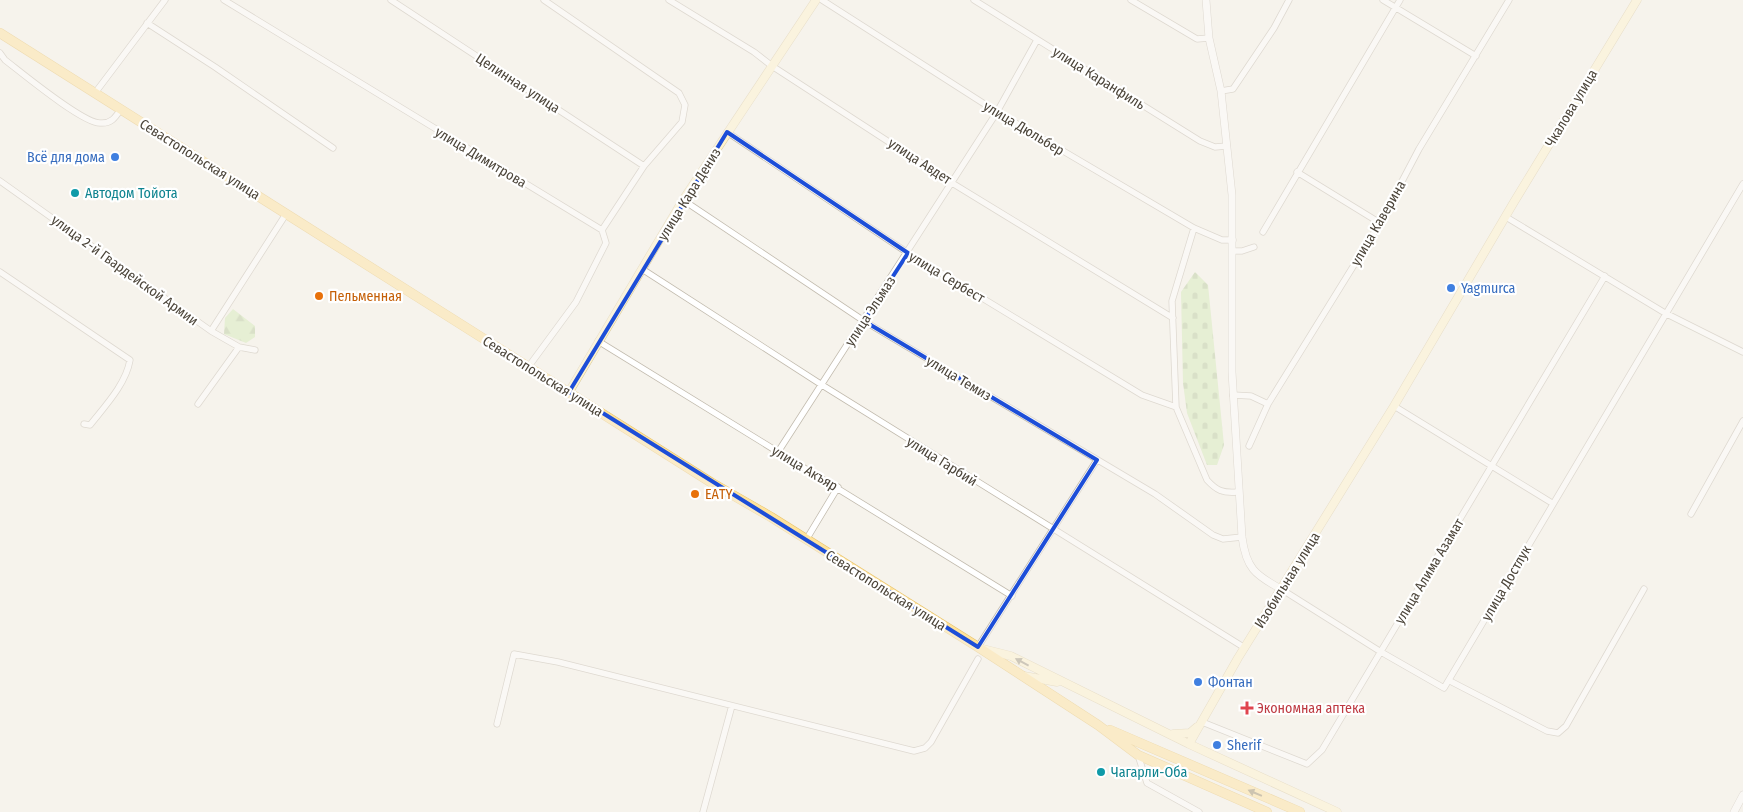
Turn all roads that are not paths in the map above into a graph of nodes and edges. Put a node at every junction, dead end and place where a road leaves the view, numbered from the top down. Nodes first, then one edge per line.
1 (165, 0) edge
2 (224, 0) edge
3 (391, 0) edge
4 (544, 0) edge
5 (669, 0) edge
6 (816, 0) edge
7 (822, 0) edge
8 (974, 0) edge
9 (1132, 0) edge
10 (1206, 0) edge
11 (1290, 0) edge
12 (1383, 0) edge
13 (1400, 0) edge
14 (1509, 0) edge
15 (1638, 0) edge
16 (1396, 8) junction
17 (146, 23) junction
18 (0, 33) edge
19 (1210, 38) junction
20 (1037, 40) junction
21 (0, 53) edge
22 (1476, 56) junction
23 (772, 66) junction
24 (1221, 91) junction
25 (95, 93) junction
26 (121, 109) junction
27 (997, 112) junction
28 (727, 132) junction
29 (1227, 146) junction
30 (333, 148) dead end
31 (644, 166) junction
32 (1297, 172) junction
33 (0, 181) edge
34 (952, 182) junction
35 (1743, 184) edge
36 (683, 200) junction
37 (286, 214) junction
38 (1506, 217) junction
39 (1380, 223) junction
40 (1194, 228) junction
41 (602, 230) junction
42 (1263, 232) dead end
43 (1233, 240) junction
44 (1254, 246) dead end
45 (1233, 250) junction
46 (908, 253) junction
47 (642, 269) junction
48 (0, 272) edge
49 (1605, 276) junction
50 (1665, 313) junction
51 (1174, 318) junction
52 (864, 321) junction
53 (211, 331) junction
54 (598, 341) junction
55 (239, 348) junction
56 (255, 350) dead end
57 (1743, 352) edge
58 (529, 366) junction
59 (822, 385) junction
60 (569, 392) junction
61 (1233, 395) junction
62 (198, 404) dead end
63 (1268, 404) junction
64 (1394, 406) junction
65 (1176, 407) junction
66 (1743, 421) edge
67 (84, 424) dead end
68 (1248, 446) dead end
69 (778, 452) junction
70 (1097, 460) junction
71 (1491, 468) junction
72 (838, 487) junction
73 (1238, 492) junction
74 (1552, 503) junction
75 (1691, 514) dead end
76 (1054, 531) junction
77 (1242, 538) junction
78 (806, 540) junction
79 (1281, 589) junction
80 (1644, 589) dead end
81 (1012, 596) junction
82 (978, 648) junction
83 (1245, 648) junction
84 (1380, 652) junction
85 (978, 659) dead end
86 (1017, 674) junction
87 (1450, 681) junction
88 (1064, 683) junction
89 (732, 709) dead end
90 (1202, 722) junction
91 (497, 724) dead end
92 (1098, 725) junction
93 (1162, 731) junction
94 (1189, 744) junction
95 (1138, 755) junction
96 (1211, 755) junction
97 (1743, 796) edge
98 (703, 812) edge
99 (1199, 812) edge
100 (1267, 812) edge
101 (1300, 812) edge
102 (1337, 812) edge
103 (1734, 812) edge

1 - 17 street
2 - 41 street, улица Димитрова
3 - 31 street, Целинная улица
4 - 31 street
5 - 23 street, улица Авдет
6 - 23 main road, улица Кара Дениз
7 - 27 street, улица Дюльбер
8 - 20 street, улица Каранфиль
9 - 19 street
10 - 19 street
11 - 24 street
12 - 16 street
13 - 16 street
14 - 22 street, улица Каверина
15 - 38 main road, Чкалова улица
16 - 22 street
16 - 32 street
17 - 25 street
17 - 30 street
18 - 25 main road, Севастопольская улица
19 - 24 street
20 - 27 street, улица Эльмаз
20 - 29 street, улица Каранфиль
21 - 26 street
22 - 39 street, улица Каверина
23 - 28 main road, улица Кара Дениз
23 - 34 street, улица Авдет
24 - 29 street
25 - 26 main road, Севастопольская улица
26 - 37 main road, Севастопольская улица
27 - 34 street, улица Эльмаз
27 - 40 street, улица Дюльбер
28 - 36 main road, улица Кара Дениз
28 - 46 street, улица Сербест
29 - 43 street
31 - 41 street
32 - 39 street
32 - 42 street
33 - 53 street, улица 2-й Гвардейской Армии
34 - 46 street, улица Эльмаз
34 - 51 street, улица Авдет
35 - 50 street, улица Достлук
36 - 47 main road, улица Кара Дениз
36 - 52 street, улица Темиз
37 - 53 street
37 - 58 main road, Севастопольская улица
38 - 49 street
38 - 64 main road, Изобильная улица
39 - 63 street, улица Каверина
40 - 43 street, улица Дюльбер
40 - 51 street
41 - 58 street
43 - 45 street
44 - 45 street
45 - 61 street
46 - 52 street, улица Эльмаз
46 - 65 street, улица Сербест
47 - 54 main road, улица Кара Дениз
47 - 59 street, улица Гарбий
48 - 67 street
49 - 50 street
49 - 71 street, улица Алима Азамат
50 - 57 street
50 - 74 street, улица Достлук
51 - 65 street
52 - 59 street, улица Эльмаз
52 - 70 street, улица Темиз
53 - 55 street, улица 2-й Гвардейской Армии
54 - 60 main road, улица Кара Дениз
54 - 69 street, улица Акъяр
55 - 56 street, улица 2-й Гвардейской Армии
55 - 62 street
58 - 60 main road, Севастопольская улица
59 - 69 street, улица Эльмаз
59 - 76 street, улица Гарбий
60 - 78 main road, Севастопольская улица
61 - 63 street
61 - 73 street
63 - 68 street, улица Каверина
64 - 71 street
64 - 79 main road, Изобильная улица
65 - 73 street
66 - 75 street
69 - 72 street, улица Акъяр
70 - 76 street
70 - 77 street, улица Темиз
71 - 74 street
71 - 84 street, улица Алима Азамат
72 - 78 street
72 - 81 street, улица Акъяр
73 - 77 street
74 - 87 street, улица Достлук
76 - 81 street
76 - 83 street, улица Гарбий
77 - 79 street
78 - 82 main road, Севастопольская улица
79 - 83 main road, Изобильная улица
79 - 84 street
80 - 87 street
81 - 82 street
82 - 86 main road, Севастопольская улица
88 -> 82 main road
83 - 90 main road, Изобильная улица
84 - 87 street
84 - 90 street, улица Алима Азамат
85 - 91 street
86 - 88 main road
86 - 92 main road, Севастопольская улица
88 - 93 main road
89 - 98 street
90 - 93 main road
90 - 94 main road, Изобильная улица
90 - 96 main road
92 - 95 main road
101 -> 92 main road
93 - 94 main road
94 - 96 main road
95 - 99 street
95 - 100 main road
96 - 102 main road
97 - 103 street

